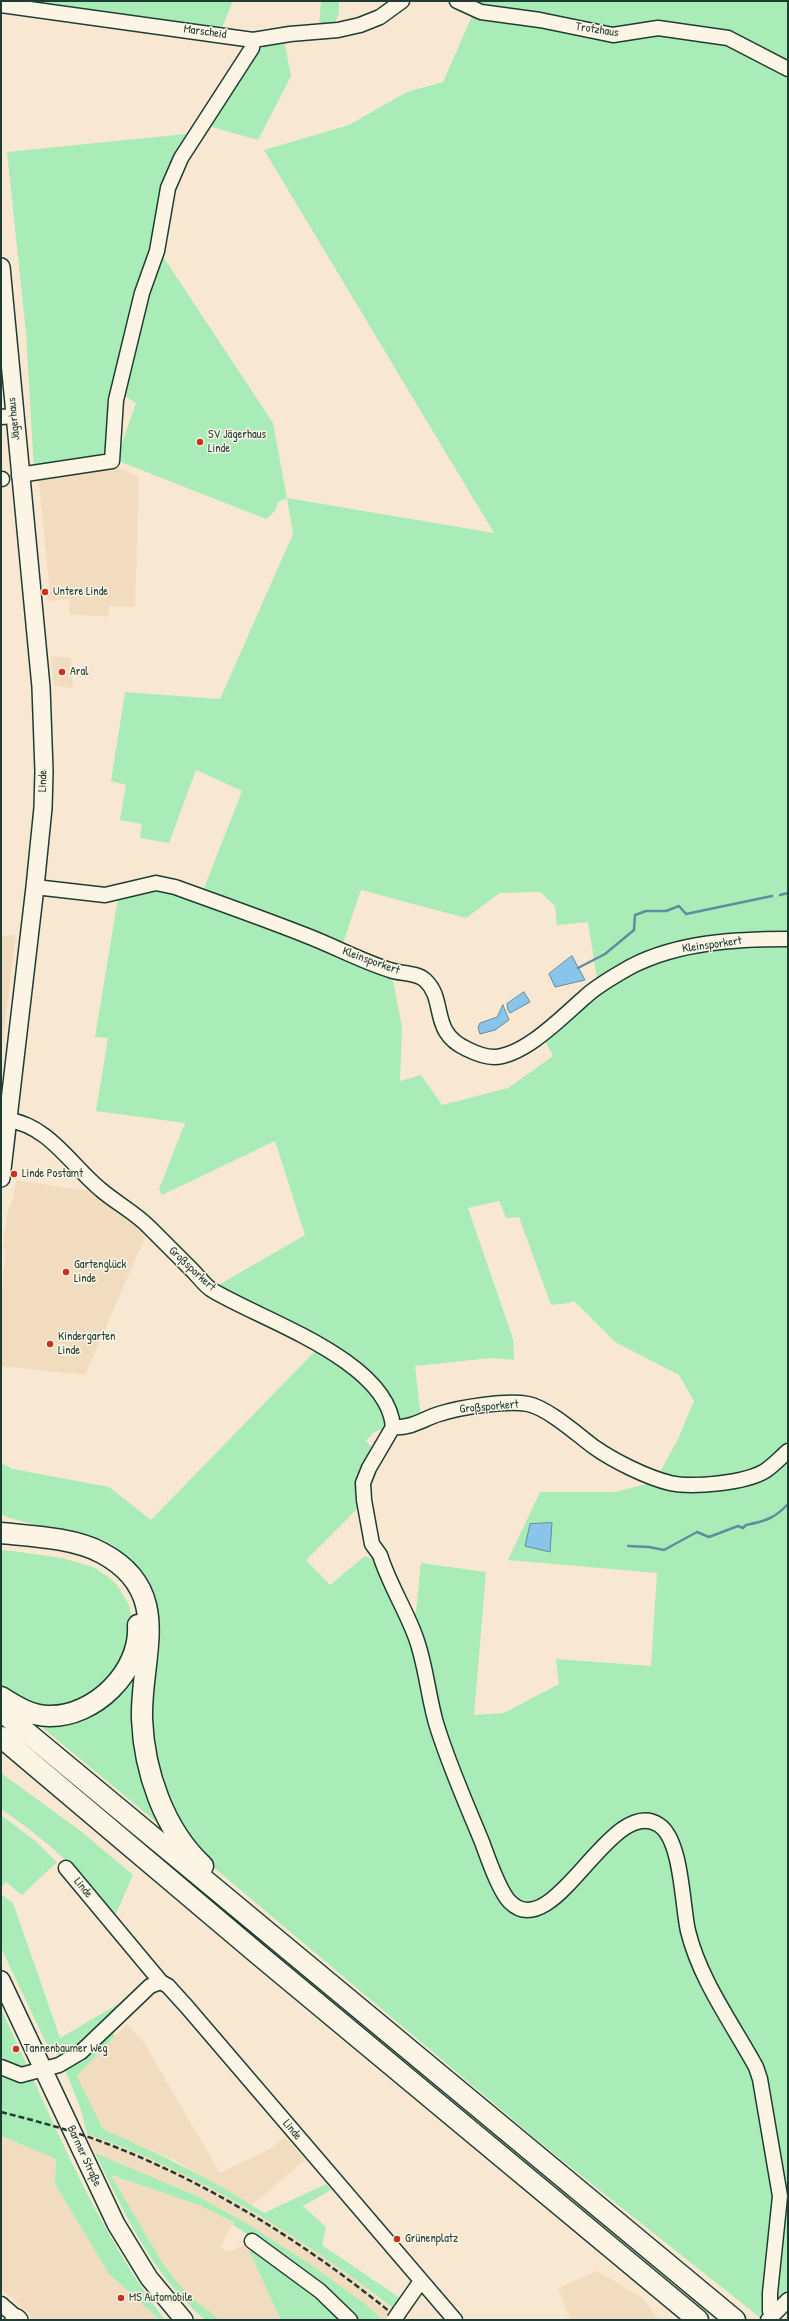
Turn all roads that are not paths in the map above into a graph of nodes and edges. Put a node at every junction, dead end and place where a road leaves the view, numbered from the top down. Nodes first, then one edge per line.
1 (402, 1) edge
2 (458, 1) edge
3 (1, 5) edge
4 (253, 40) junction
5 (788, 69) edge
6 (1, 268) edge
7 (8, 349) junction
8 (1, 372) edge
9 (8, 417) edge
10 (19, 475) junction
11 (35, 887) junction
12 (788, 939) edge
13 (8, 1120) junction
14 (1, 1178) edge
15 (393, 1427) junction
16 (788, 1451) edge
17 (3, 1535) edge
18 (1, 1697) edge
19 (1, 1711) edge
20 (1, 1737) edge
21 (66, 1868) dead end
22 (246, 1914) junction
23 (1, 1980) edge
24 (161, 1982) junction
25 (1, 2067) edge
26 (42, 2070) junction
27 (252, 2241) dead end
28 (421, 2281) junction
29 (788, 2300) edge
30 (1, 2304) edge
31 (397, 2316) edge
32 (770, 2318) edge
33 (16, 2319) edge
34 (733, 2319) edge
35 (184, 2320) edge
36 (350, 2320) edge
37 (455, 2320) edge
38 (698, 2320) edge

1 - 4 street, Marscheid
2 - 5 street, Trotzhaus
3 - 4 street, Marscheid
4 - 10 street
6 - 7 main road, Jägerhaus
7 - 8 main road
7 - 9 main road, Jägerhaus
9 - 10 main road, Jägerhaus
10 - 11 main road, Linde
11 - 12 street, Kleinsporkert
11 - 13 main road, Linde
13 - 14 main road, Linde
13 - 15 street, Großsporkert
15 - 16 street, Großsporkert
15 - 32 street
17 - 18 highway
17 - 22 highway
19 - 22 highway
20 - 38 highway
21 - 24 street, Linde
22 - 34 highway
23 - 26 main road, Barmer Straße
24 - 26 street
24 - 28 street, Linde
25 - 26 street
26 - 35 main road, Barmer Straße
27 - 36 street
28 - 31 street
28 - 37 street, Linde
29 - 32 street
30 - 33 street

